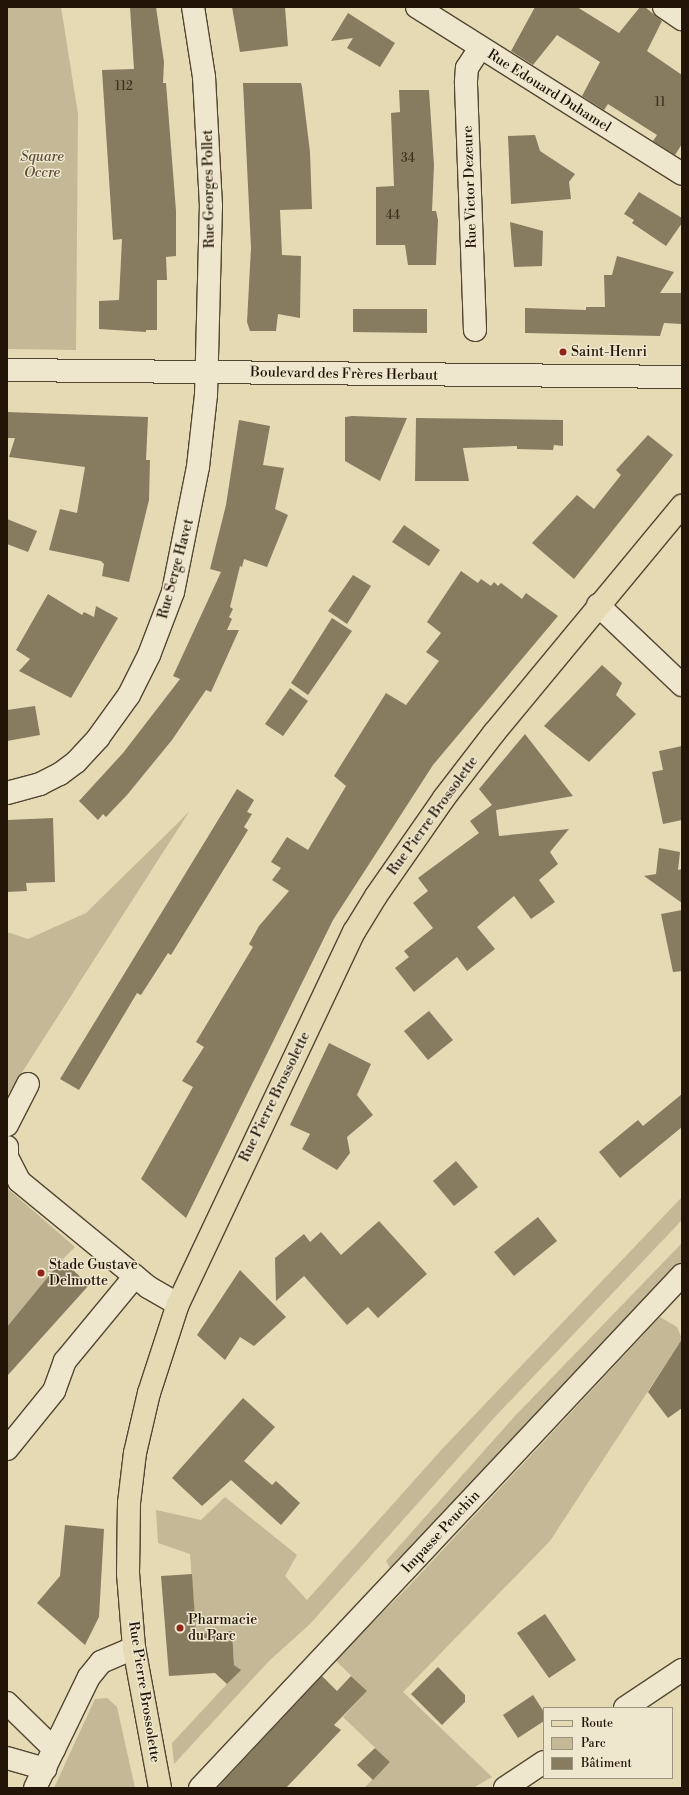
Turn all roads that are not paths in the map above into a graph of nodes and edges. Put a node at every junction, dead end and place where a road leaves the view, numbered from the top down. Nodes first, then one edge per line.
1 (193, 7) edge
2 (417, 7) edge
3 (664, 7) edge
4 (682, 19) edge
5 (480, 48) junction
6 (682, 174) edge
7 (475, 330) dead end
8 (7, 370) edge
9 (206, 371) junction
10 (682, 377) edge
11 (682, 506) edge
12 (598, 605) junction
13 (682, 685) edge
14 (7, 793) edge
15 (28, 1084) dead end
16 (7, 1125) edge
17 (7, 1147) edge
18 (682, 1275) edge
19 (135, 1276) junction
20 (178, 1304) junction
21 (7, 1449) edge
22 (134, 1648) junction
23 (682, 1670) edge
24 (7, 1703) edge
25 (626, 1707) edge
26 (54, 1749) junction
27 (7, 1758) edge
28 (543, 1763) edge
29 (45, 1769) junction
30 (35, 1788) edge
31 (160, 1788) edge
32 (200, 1788) edge
33 (505, 1788) edge

1 - 9 street, Rue Georges Pollet
2 - 5 street, Rue Edouard Duhamel
3 - 4 street
5 - 6 street, Rue Edouard Duhamel
5 - 7 street, Rue Victor Dezeure
8 - 9 street, Boulevard des Frères Herbaut
9 - 10 street, Boulevard des Frères Herbaut
9 - 14 street, Rue Serge Havet
11 - 12 main road, Rue Pierre Brossolette
12 - 13 street
12 - 20 main road, Rue Pierre Brossolette
15 - 16 street
17 - 19 street
18 - 32 street, Impasse Peuchin
19 - 20 street
19 - 21 street
20 - 22 main road, Rue Pierre Brossolette
22 - 26 street
22 - 31 main road, Rue Pierre Brossolette
23 - 25 street
24 - 26 street
26 - 29 street
27 - 29 street
28 - 33 street
29 - 30 street

